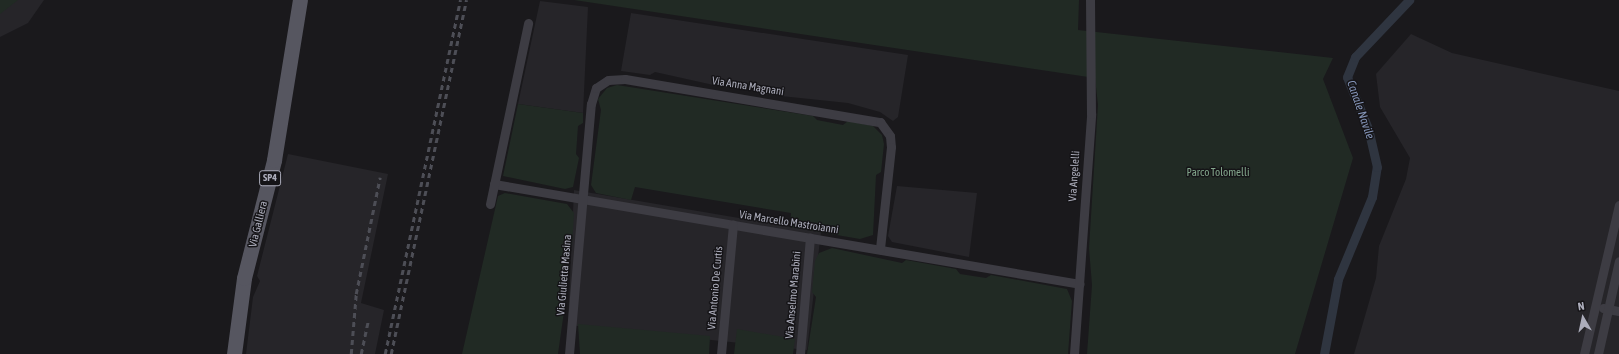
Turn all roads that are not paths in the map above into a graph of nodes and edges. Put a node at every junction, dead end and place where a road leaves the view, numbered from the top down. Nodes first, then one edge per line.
1 (300, 0) edge
2 (1090, 0) edge
3 (528, 23) dead end
4 (494, 184) junction
5 (583, 199) junction
6 (490, 204) dead end
7 (1619, 205) edge
8 (733, 225) junction
9 (810, 237) junction
10 (880, 249) junction
11 (1619, 261) edge
12 (1080, 284) junction
13 (1595, 306) junction
14 (1608, 309) junction
15 (1619, 311) edge
16 (234, 354) edge
17 (569, 354) edge
18 (721, 354) edge
19 (800, 354) edge
20 (1074, 354) edge
21 (1584, 354) edge
22 (1598, 354) edge

1 - 16 main road, Via Galliera / SP4
2 - 12 street, Via Angelelli
3 - 4 street
4 - 5 street, Via Marcello Mastroianni
4 - 6 street
5 - 8 street, Via Marcello Mastroianni
5 - 10 street, Via Anna Magnani
5 - 17 street, Via Giulietta Masina
7 - 13 street
8 - 9 street, Via Marcello Mastroianni
8 - 18 street, Via Antonio De Curtis
9 - 10 street, Via Marcello Mastroianni
9 - 19 street, Via Anselmo Marabini
10 - 12 street, Via Marcello Mastroianni
11 - 14 street
12 - 20 street, Via Angelelli
13 - 14 street
13 - 21 street
14 - 15 street
14 - 22 street

